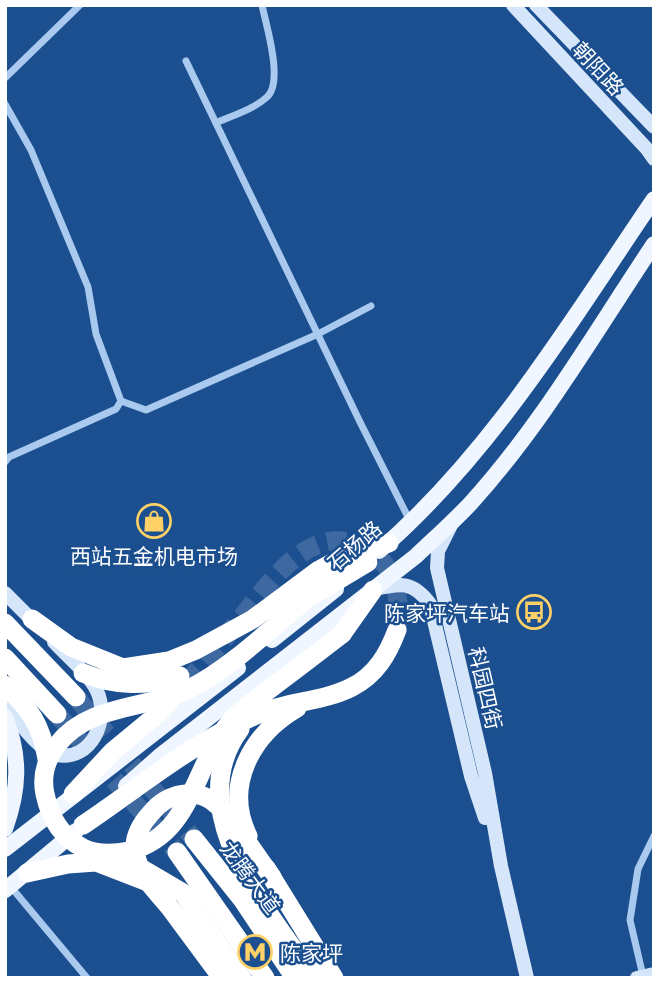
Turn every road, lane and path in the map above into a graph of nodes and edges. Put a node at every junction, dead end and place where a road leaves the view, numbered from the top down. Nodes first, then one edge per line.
1 (80, 5) edge
2 (262, 5) edge
3 (513, 5) edge
4 (536, 5) edge
5 (186, 61) dead end
6 (5, 78) edge
7 (628, 101) junction
8 (5, 104) edge
9 (613, 114) junction
10 (218, 122) junction
11 (654, 127) edge
12 (654, 159) edge
13 (654, 199) edge
14 (654, 244) edge
15 (372, 306) dead end
16 (318, 334) junction
17 (121, 401) junction
18 (5, 463) edge
19 (411, 523) junction
20 (452, 523) junction
21 (389, 543) junction
22 (368, 562) junction
23 (373, 590) junction
24 (5, 593) edge
25 (32, 619) junction
26 (5, 623) edge
27 (397, 630) tunnel mouth
28 (5, 658) edge
29 (83, 673) junction
30 (281, 681) junction
31 (5, 685) edge
32 (76, 697) tunnel mouth
33 (310, 701) junction
34 (5, 706) edge
35 (57, 714) tunnel mouth
36 (5, 717) edge
37 (47, 759) junction
38 (73, 794) junction
39 (83, 825) junction
40 (5, 830) edge
41 (654, 836) edge
42 (194, 839) tunnel mouth
43 (5, 849) edge
44 (92, 852) junction
45 (177, 852) tunnel mouth
46 (501, 866) junction
47 (27, 873) junction
48 (272, 877) junction
49 (145, 881) junction
50 (8, 888) edge
51 (645, 976) edge
52 (87, 978) edge
53 (222, 978) edge
54 (242, 978) edge
55 (265, 978) edge
56 (295, 978) edge
57 (314, 978) edge
58 (334, 978) edge
59 (527, 978) edge

1 - 6 street
2 - 10 street
3 - 9 street, 朝阳路
4 - 7 street, 朝阳路
5 - 10 street
7 - 9 street
7 - 11 street, 朝阳路
8 - 17 street
9 - 12 street, 朝阳路
10 - 16 street
13 - 19 main road, 石杨路
14 - 20 main road
15 - 16 street
16 - 17 street
16 - 19 street
17 - 18 street
19 - 21 main road, 石杨路
20 - 23 main road
20 - 46 street, 科园四街
21 - 22 main road, 石杨路
21 - 25 highway
22 - 37 highway, bridge
22 - 38 main road, 石杨路
23 - 30 highway, bridge
23 - 39 main road
23 - 46 street, 科园四街
24 - 25 street
25 - 29 street
26 - 32 highway
27 - 33 highway
28 - 35 highway
29 - 34 street
29 - 38 highway
30 - 44 highway, bridge
30 - 57 highway, bridge
31 - 37 highway, bridge
33 - 39 highway
33 - 48 highway
36 - 40 main road
37 - 44 highway, bridge
38 - 43 main road, 石杨路
39 - 47 main road
41 - 51 street
42 - 56 highway, 龙腾大道
44 - 54 highway, bridge
45 - 55 highway
46 - 59 street, 科园四街
47 - 49 highway
47 - 50 main road
48 - 49 highway
48 - 58 highway
49 - 53 highway
50 - 52 street

